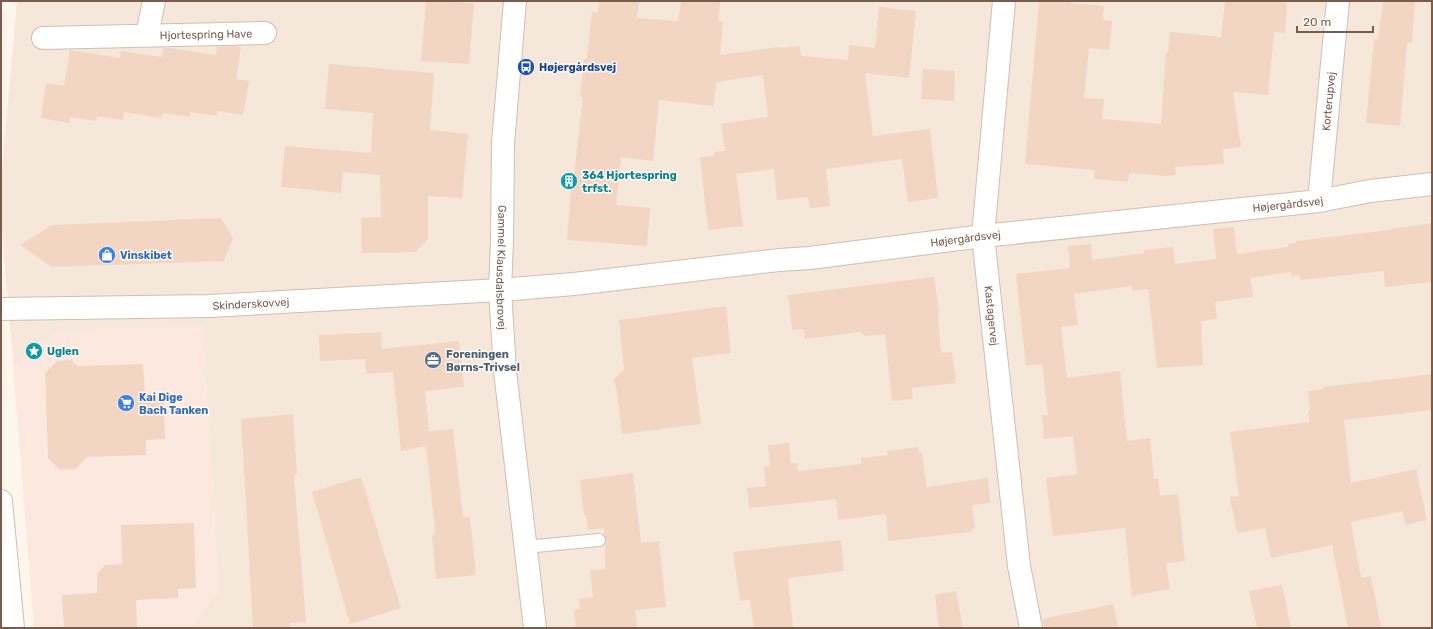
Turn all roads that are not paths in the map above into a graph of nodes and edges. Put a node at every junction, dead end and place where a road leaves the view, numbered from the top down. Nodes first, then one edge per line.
1 (154, 1) edge
2 (515, 1) edge
3 (1004, 1) edge
4 (1338, 1) edge
5 (265, 32) dead end
6 (147, 35) junction
7 (43, 38) dead end
8 (1432, 184) edge
9 (1319, 201) junction
10 (983, 236) junction
11 (500, 290) junction
12 (1, 309) edge
13 (1, 501) edge
14 (599, 540) dead end
15 (525, 547) junction
16 (13, 628) edge
17 (535, 628) edge
18 (1031, 628) edge

1 - 6 street, Hjortespring Have
2 - 11 street, Gammel Klausdalsbrovej
3 - 10 street, Kastagervej
4 - 9 street, Korterupvej
5 - 6 street, Hjortespring Have
6 - 7 street, Hjortespring Have
8 - 9 street, Højergårdsvej
9 - 10 street, Højergårdsvej
10 - 11 street, Højergårdsvej
10 - 18 street, Kastagervej
11 - 12 street, Skinderskovvej
11 - 15 street, Gammel Klausdalsbrovej
13 - 16 street
14 - 15 lane
15 - 17 street, Gammel Klausdalsbrovej

